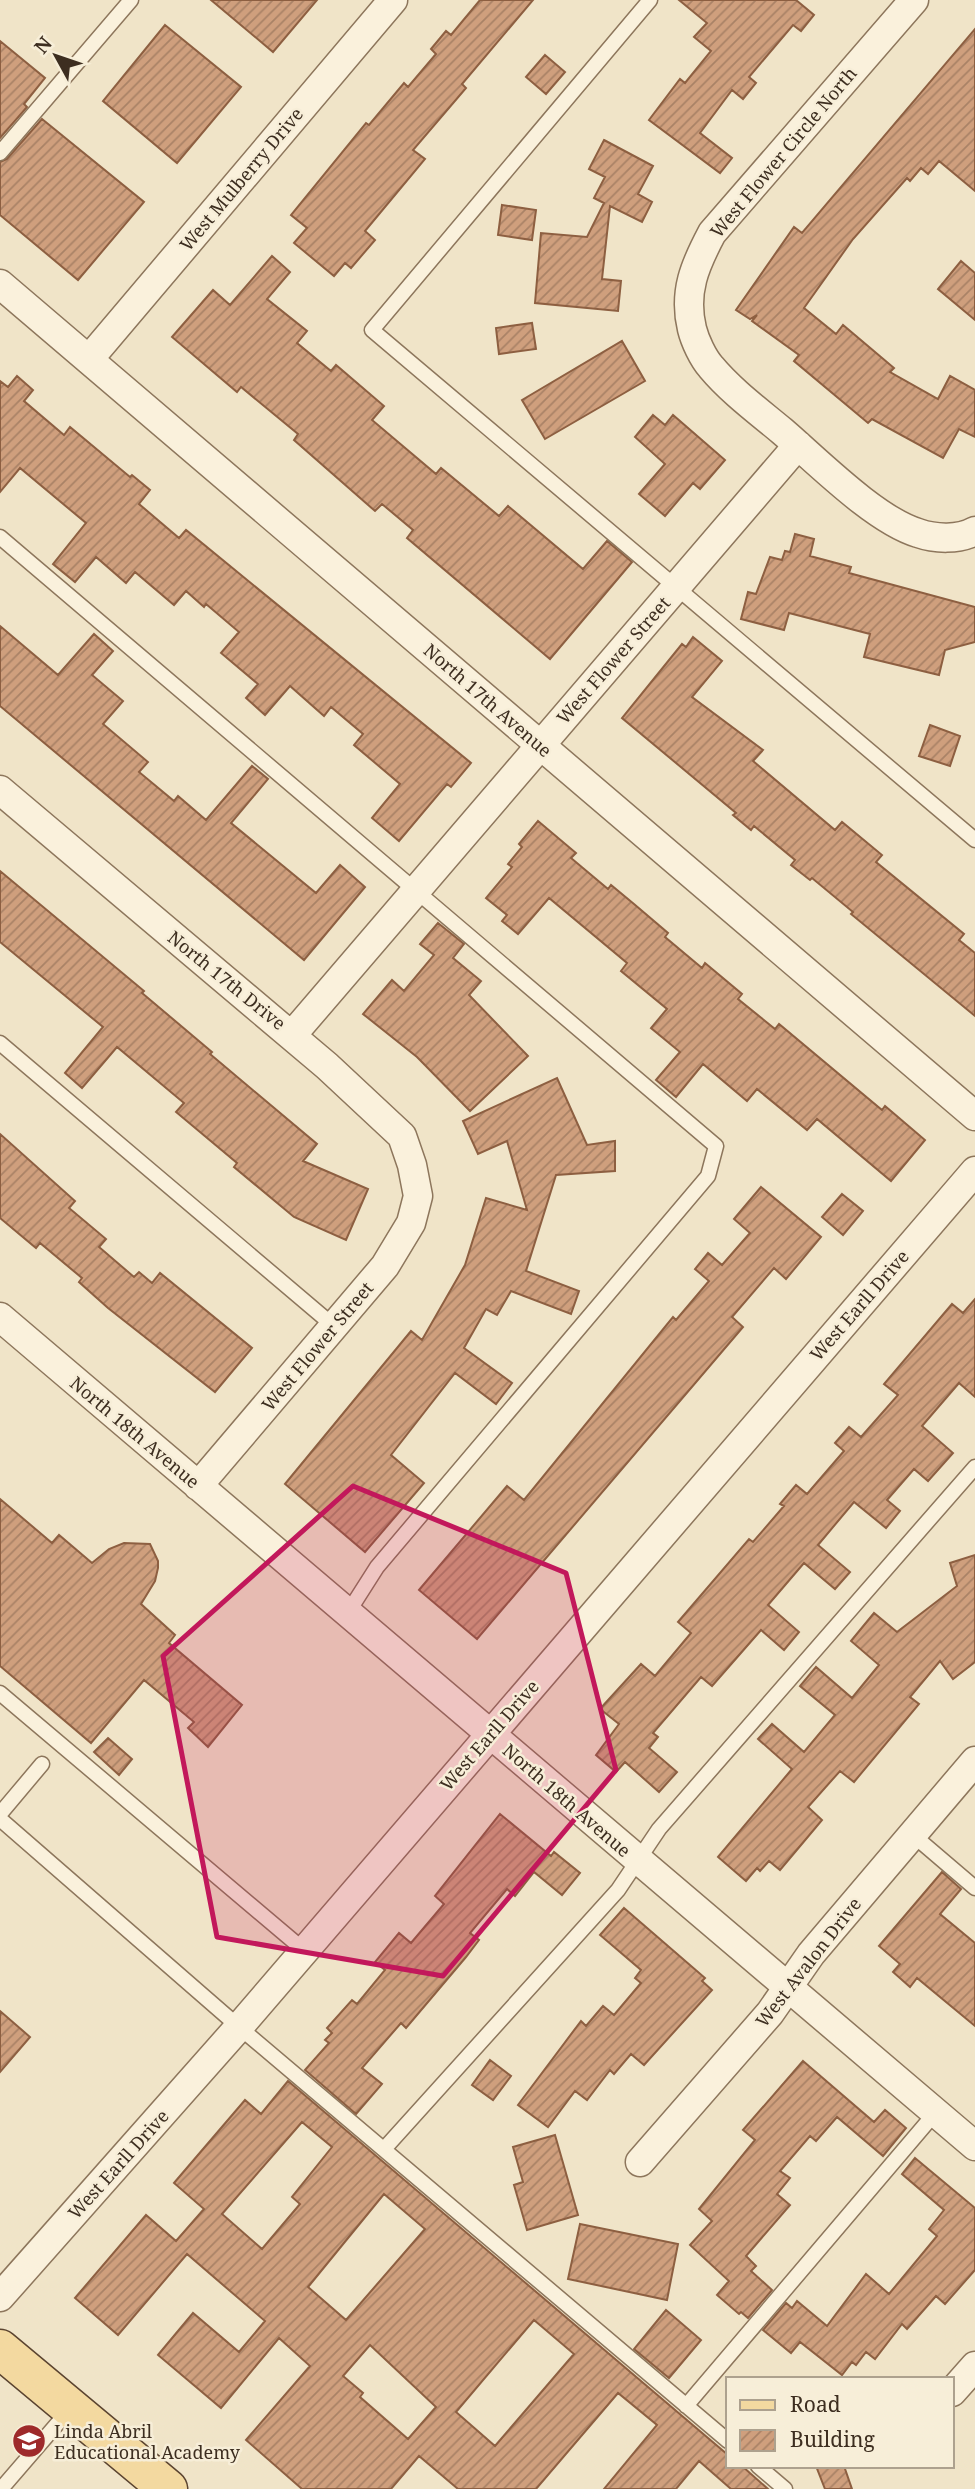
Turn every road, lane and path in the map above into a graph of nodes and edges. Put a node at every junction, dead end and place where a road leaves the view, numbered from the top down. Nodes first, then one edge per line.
1 (131, 0) edge
2 (393, 0) edge
3 (650, 0) edge
4 (905, 3) edge
5 (0, 153) edge
6 (0, 284) edge
7 (90, 358) junction
8 (797, 445) junction
9 (975, 531) edge
10 (0, 537) edge
11 (676, 587) junction
12 (540, 745) junction
13 (0, 790) edge
14 (975, 840) edge
15 (417, 889) junction
16 (293, 1034) junction
17 (0, 1043) edge
18 (975, 1116) edge
19 (975, 1171) edge
20 (418, 1196) joint
21 (0, 1317) edge
22 (335, 1327) junction
23 (975, 1466) edge
24 (198, 1486) junction
25 (349, 1611) junction
26 (0, 1693) edge
27 (489, 1733) junction
28 (975, 1761) edge
29 (42, 1764) dead end
30 (0, 1816) edge
31 (913, 1835) junction
32 (638, 1860) junction
33 (975, 1888) edge
34 (304, 1951) junction
35 (788, 1987) junction
36 (239, 2027) junction
37 (936, 2112) junction
38 (975, 2146) edge
39 (385, 2148) junction
40 (640, 2162) dead end
41 (0, 2297) edge
42 (0, 2349) edge
43 (975, 2367) edge
44 (954, 2390) edge
45 (686, 2406) junction
46 (71, 2408) junction
47 (726, 2439) edge
48 (760, 2468) edge
49 (1, 2489) edge
50 (168, 2489) edge
51 (785, 2489) edge

1 - 5 lane
2 - 7 street, West Mulberry Drive
3 - 11 lane
4 - 8 street, West Flower Circle North
6 - 7 street, North 17th Avenue
7 - 12 street, North 17th Avenue
8 - 9 street, West Flower Circle North
8 - 11 street, West Flower Street
10 - 15 lane
11 - 12 street, West Flower Street
11 - 14 lane
12 - 15 street, West Flower Street
12 - 18 street, North 17th Avenue
13 - 16 street, North 17th Drive
15 - 16 street, West Flower Street
15 - 25 lane
16 - 20 street, North 17th Drive
17 - 22 lane
19 - 27 street, West Earll Drive
20 - 22 street, West Flower Street
21 - 24 street, North 18th Avenue
22 - 24 street, West Flower Street
23 - 32 lane
24 - 25 street, North 18th Avenue
25 - 27 street, North 18th Avenue
26 - 34 lane
27 - 32 street, North 18th Avenue
27 - 34 street, West Earll Drive
28 - 31 street, West Avalon Drive
29 - 30 lane
30 - 36 lane
31 - 33 lane
31 - 35 street, West Avalon Drive
32 - 35 street, North 18th Avenue
32 - 39 lane
34 - 36 street, West Earll Drive
35 - 37 street, North 18th Avenue
35 - 40 street, West Avalon Drive
36 - 39 lane
36 - 41 street, West Earll Drive
37 - 38 street, North 18th Avenue
37 - 45 lane
39 - 45 lane
42 - 46 main road
43 - 44 street
45 - 47 lane
46 - 49 lane
46 - 50 main road
48 - 51 lane

